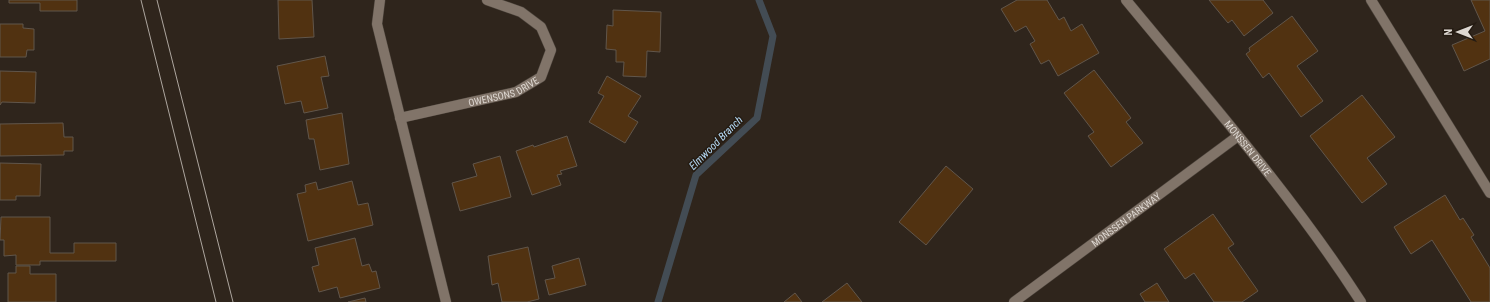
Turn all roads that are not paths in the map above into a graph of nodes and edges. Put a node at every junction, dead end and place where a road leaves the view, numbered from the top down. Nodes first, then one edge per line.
1 (380, 0) edge
2 (487, 0) edge
3 (1126, 0) edge
4 (1371, 0) edge
5 (400, 118) junction
6 (1238, 136) junction
7 (1490, 193) edge
8 (446, 302) edge
9 (1014, 302) edge
10 (1361, 302) edge

1 - 5 street
2 - 5 street, OWENSONS DRIVE
3 - 6 street, MONSSEN DRIVE
4 - 7 street
5 - 8 street
6 - 9 street, MONSSEN PARKWAY
6 - 10 street, MONSSEN DRIVE

